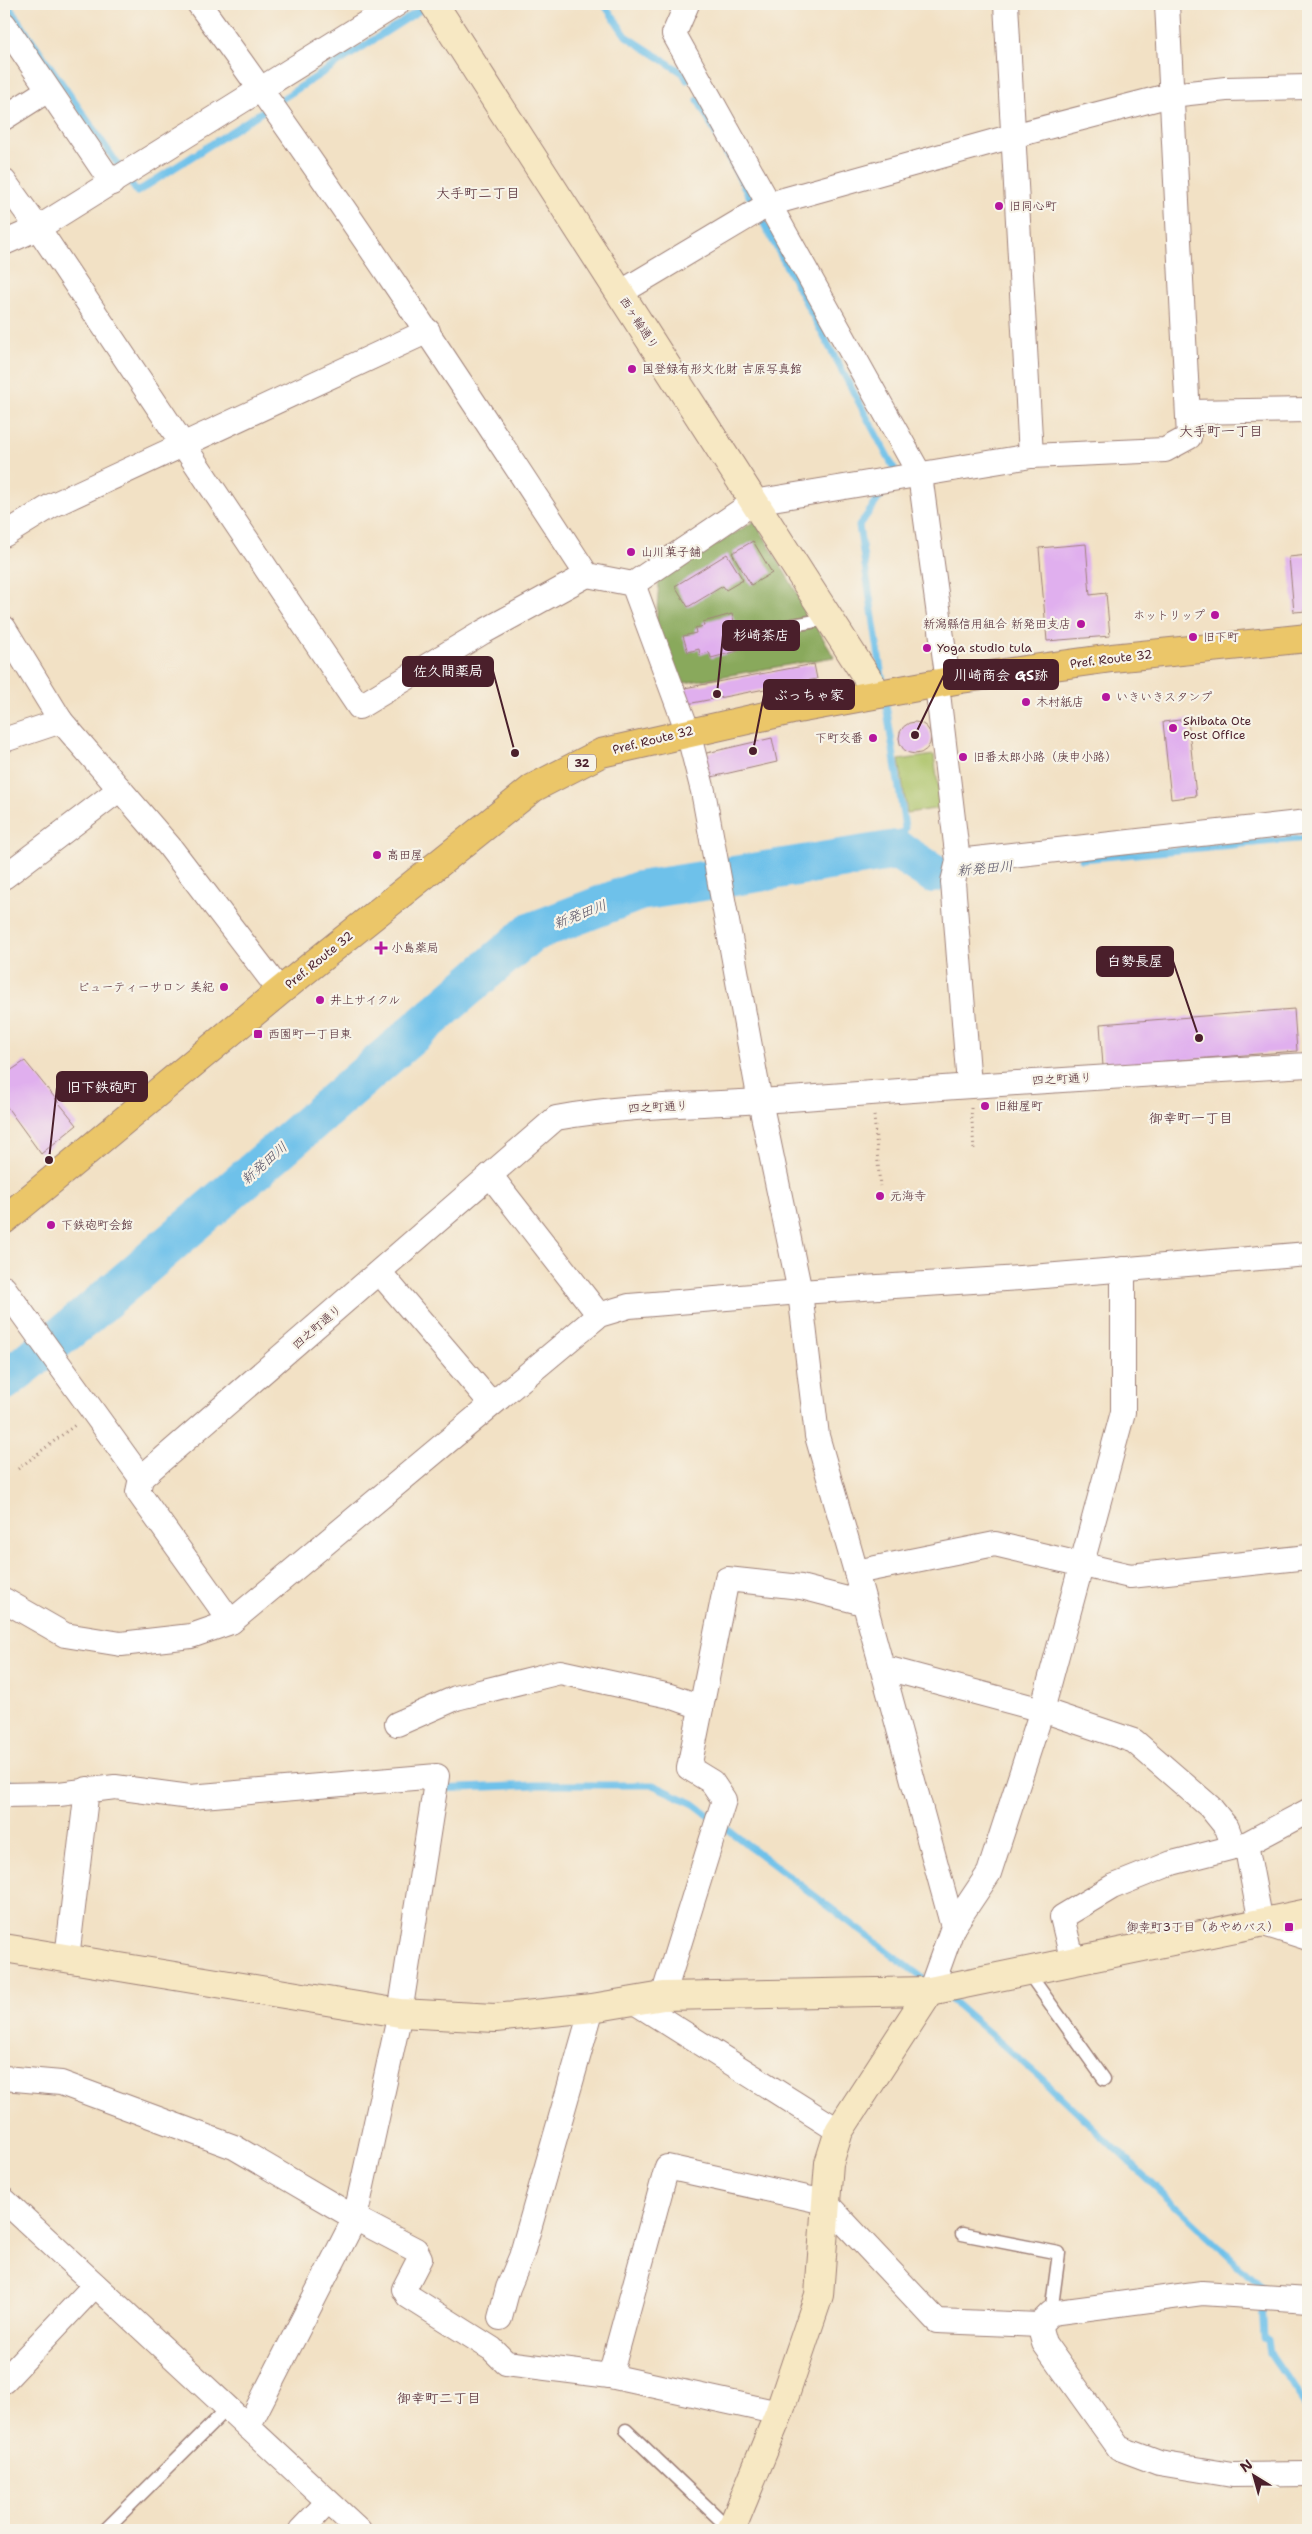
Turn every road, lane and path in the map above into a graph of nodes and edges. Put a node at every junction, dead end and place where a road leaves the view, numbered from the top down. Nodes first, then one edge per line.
1 (199, 4) edge
2 (397, 4) edge
3 (434, 4) edge
4 (687, 4) edge
5 (1006, 4) edge
6 (1167, 4) edge
7 (4, 24) edge
8 (1308, 87) edge
9 (48, 90) junction
10 (262, 90) junction
11 (1171, 95) junction
12 (4, 118) edge
13 (1013, 136) junction
14 (4, 181) edge
15 (112, 183) junction
16 (769, 204) junction
17 (38, 228) junction
18 (4, 243) edge
19 (620, 293) junction
20 (428, 331) junction
21 (1308, 410) edge
22 (1188, 412) junction
23 (182, 443) junction
24 (1031, 456) junction
25 (920, 476) junction
26 (754, 502) junction
27 (4, 535) edge
28 (587, 575) junction
29 (633, 584) junction
30 (816, 621) dead end
31 (4, 628) edge
32 (752, 632) dead end
33 (1308, 638) edge
34 (942, 683) junction
35 (877, 693) junction
36 (61, 721) junction
37 (688, 732) junction
38 (4, 740) edge
39 (120, 789) junction
40 (1308, 822) edge
41 (955, 871) junction
42 (4, 877) edge
43 (280, 991) junction
44 (1308, 1065) edge
45 (969, 1085) junction
46 (872, 1093) junction
47 (760, 1102) junction
48 (974, 1150) dead end
49 (490, 1175) junction
50 (880, 1186) dead end
51 (4, 1220) edge
52 (1308, 1254) edge
53 (1123, 1269) junction
54 (380, 1273) junction
55 (4, 1288) edge
56 (800, 1292) junction
57 (599, 1315) junction
58 (491, 1403) junction
59 (93, 1412) junction
60 (18, 1469) dead end
61 (141, 1478) junction
62 (1308, 1557) edge
63 (1083, 1565) junction
64 (856, 1572) junction
65 (4, 1600) edge
66 (863, 1602) junction
67 (231, 1622) junction
68 (882, 1668) junction
69 (702, 1707) junction
70 (1042, 1710) junction
71 (397, 1724) dead end
72 (87, 1790) junction
73 (4, 1795) edge
74 (1308, 1811) edge
75 (1240, 1845) junction
76 (1308, 1913) edge
77 (1261, 1923) junction
78 (953, 1927) junction
79 (1308, 1938) edge
80 (4, 1948) edge
81 (67, 1958) junction
82 (1073, 1962) junction
83 (1027, 1971) junction
84 (930, 1991) junction
85 (663, 1996) junction
86 (633, 2001) junction
87 (592, 2008) junction
88 (400, 2013) junction
89 (4, 2078) edge
90 (1104, 2080) dead end
91 (839, 2131) junction
92 (4, 2200) edge
93 (825, 2202) junction
94 (355, 2218) junction
95 (962, 2234) dead end
96 (95, 2286) junction
97 (1308, 2300) edge
98 (500, 2318) dead end
99 (1045, 2319) junction
100 (610, 2376) junction
101 (4, 2381) edge
102 (228, 2408) junction
103 (779, 2413) junction
104 (248, 2426) junction
105 (626, 2430) dead end
106 (1308, 2474) edge
107 (328, 2502) junction
108 (105, 2530) edge
109 (301, 2530) edge
110 (359, 2530) edge
111 (731, 2530) edge

1 - 10 street
2 - 10 street
3 - 19 street, 西ヶ輪通り
4 - 16 street
5 - 13 street
6 - 11 street
7 - 9 street
8 - 11 street
9 - 12 street
9 - 15 street
10 - 15 street
10 - 20 street
11 - 13 street
11 - 22 street
13 - 16 street
13 - 24 street
14 - 17 street
15 - 17 street
16 - 19 street
16 - 25 street
17 - 18 street
17 - 23 street
19 - 26 street, 西ヶ輪通り
20 - 23 street
20 - 28 street
21 - 22 street
22 - 24 street
23 - 27 street
23 - 28 street
24 - 25 street
25 - 26 street
25 - 34 street
26 - 29 street
26 - 35 street, 西ヶ輪通り
28 - 29 street
29 - 37 street
30 - 32 lane
31 - 36 street
33 - 34 main road, Pref. Route 32 / 32
34 - 35 main road, Pref. Route 32 / 32
34 - 41 street
35 - 37 main road, Pref. Route 32 / 32
36 - 38 street
36 - 39 street
37 - 43 main road, Pref. Route 32 / 32
37 - 47 street
39 - 42 street
39 - 43 street
40 - 41 street
41 - 45 street
43 - 51 main road, Pref. Route 32 / 32
44 - 45 street, 四之町通り
45 - 46 street, 四之町通り
45 - 48 path
46 - 47 street, 四之町通り
46 - 50 path
47 - 49 street, 四之町通り
47 - 56 street
49 - 54 street, 四之町通り
49 - 57 street
52 - 53 street
53 - 56 street
53 - 63 street
54 - 58 street
54 - 61 street, 四之町通り
55 - 59 street
56 - 57 street
56 - 64 street
57 - 58 street
58 - 67 street
59 - 60 path
59 - 61 street
61 - 67 street
62 - 63 street
63 - 64 street
63 - 70 street
64 - 66 street
65 - 67 street
66 - 68 street
66 - 69 street
68 - 70 street
68 - 78 street
69 - 71 street
69 - 85 street
70 - 75 street
70 - 78 street
72 - 73 street
72 - 81 street
72 - 88 street
74 - 75 street
75 - 77 street
75 - 82 street
76 - 77 street
77 - 79 street
77 - 82 street
78 - 84 street
80 - 81 street
81 - 88 street
82 - 83 street
83 - 84 street
83 - 90 lane
84 - 85 street
84 - 91 street
85 - 86 street
86 - 87 street
86 - 91 street
87 - 88 street
87 - 98 street
88 - 94 street
89 - 94 street
91 - 93 street
92 - 96 street
93 - 99 street
93 - 100 street
93 - 103 street
94 - 100 street
94 - 104 street
95 - 99 lane
96 - 101 street
96 - 102 street
97 - 99 street
99 - 106 street
100 - 103 street
102 - 104 street
102 - 108 lane
103 - 111 street
104 - 107 street
105 - 111 lane
107 - 109 street
107 - 110 street

